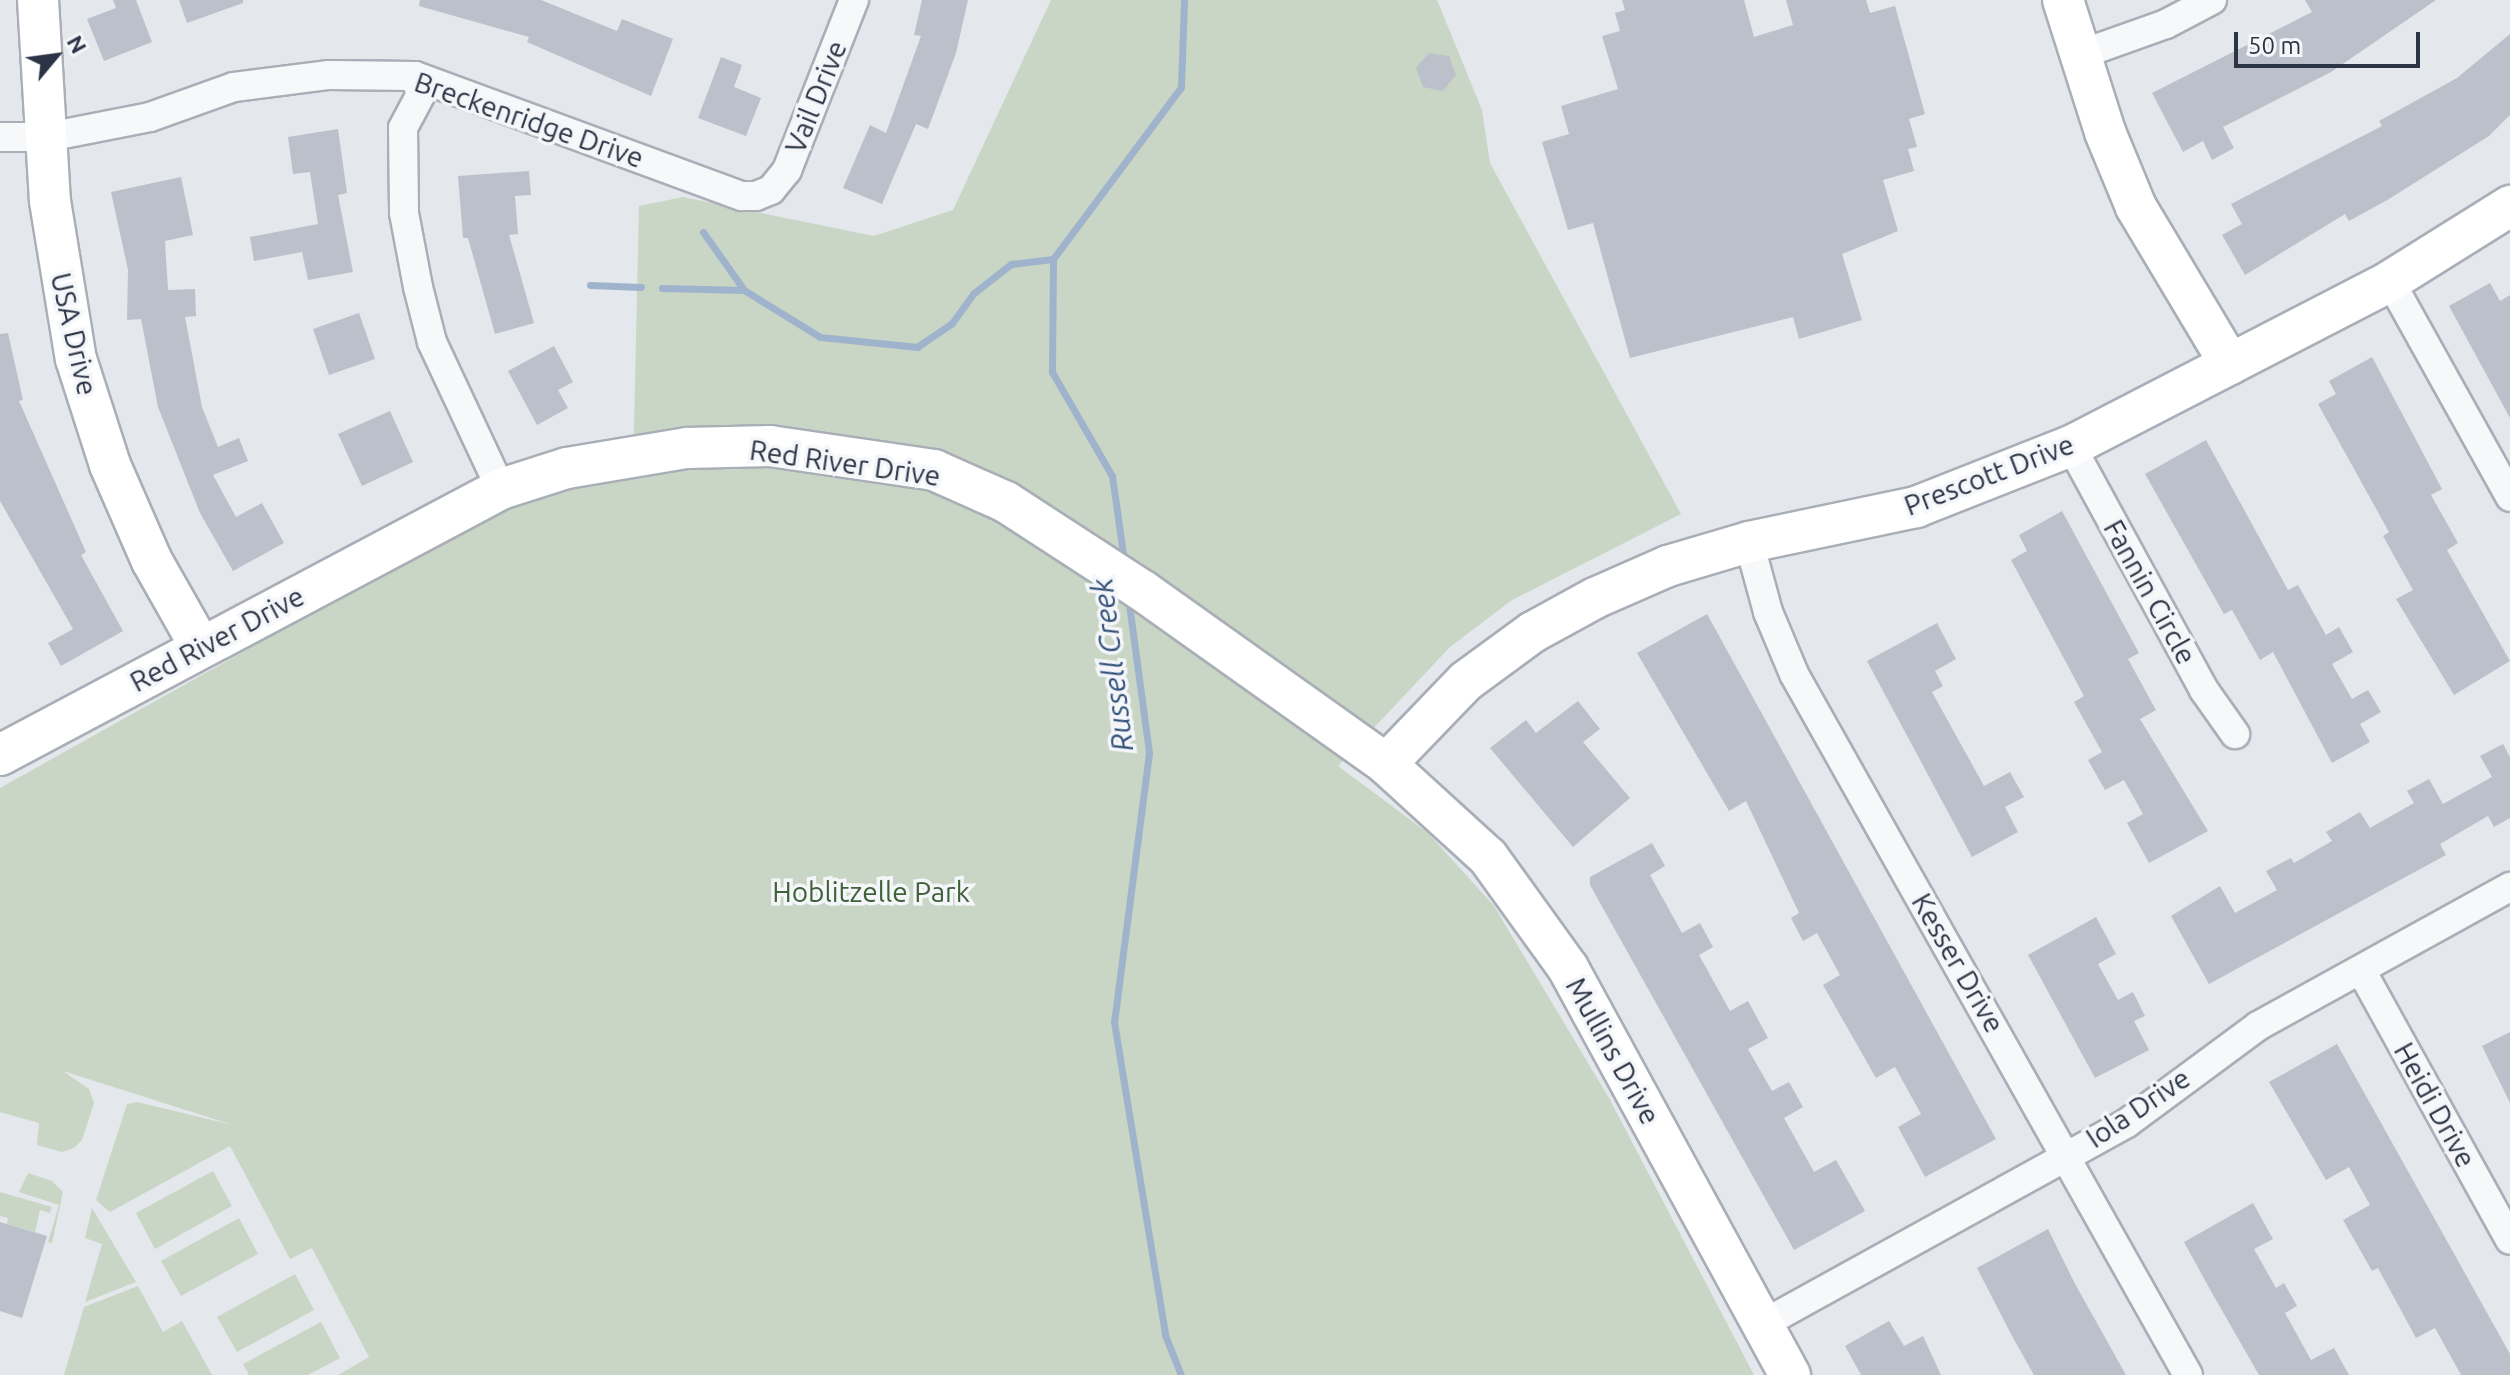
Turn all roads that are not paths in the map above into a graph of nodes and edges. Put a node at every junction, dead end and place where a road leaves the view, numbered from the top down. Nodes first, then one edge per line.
1 (38, 0) edge
2 (854, 0) edge
3 (2063, 0) edge
4 (2212, 0) edge
5 (2079, 55) junction
6 (415, 76) junction
7 (0, 137) edge
8 (48, 137) junction
9 (771, 190) joint
10 (2510, 206) edge
11 (2390, 281) junction
12 (2230, 364) junction
13 (2071, 446) junction
14 (501, 489) junction
15 (2510, 497) edge
16 (1749, 542) junction
17 (200, 646) junction
18 (2235, 734) dead end
19 (0, 755) edge
20 (1386, 764) junction
21 (2510, 887) edge
22 (2361, 970) junction
23 (2068, 1155) junction
24 (2510, 1240) edge
25 (1763, 1324) junction
26 (1790, 1375) edge
27 (2188, 1375) edge

1 - 8 street, USA Drive
2 - 9 street, Vail Drive
3 - 5 street
4 - 5 street
5 - 12 street
6 - 8 street, Breckenridge Drive
6 - 9 street, Breckenridge Drive
6 - 14 street
7 - 8 street, Breckenridge Drive
8 - 17 street, USA Drive
10 - 11 street, Prescott Drive
11 - 12 street, Prescott Drive
11 - 15 street
12 - 13 street, Prescott Drive
13 - 16 street, Prescott Drive
13 - 18 street, Fannin Circle
14 - 17 street, Red River Drive
14 - 20 street, Red River Drive
16 - 20 street, Prescott Drive
16 - 23 street, Kesser Drive
17 - 19 street, Red River Drive
20 - 25 street, Mullins Drive
21 - 22 street, Iola Drive
22 - 23 street, Iola Drive
22 - 24 street, Heidi Drive
23 - 25 street, Iola Drive
23 - 27 street, Kesser Drive
25 - 26 street, Mullins Drive

